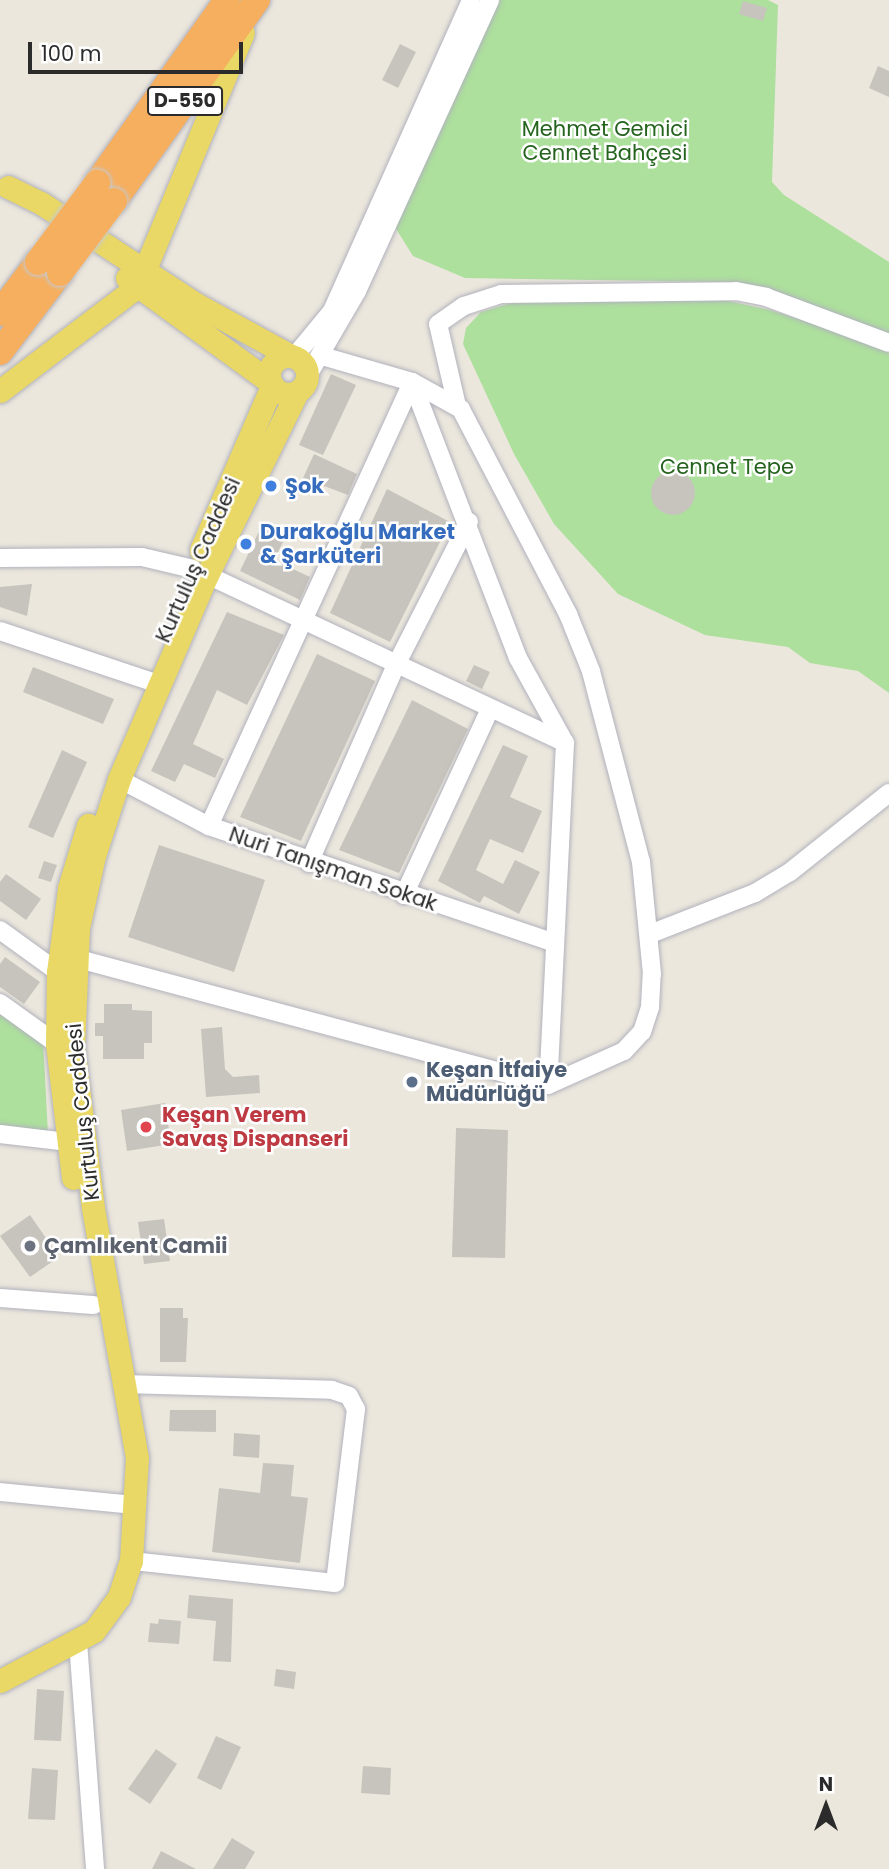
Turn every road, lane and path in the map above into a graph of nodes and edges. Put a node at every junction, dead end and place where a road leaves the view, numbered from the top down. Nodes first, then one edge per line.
1 (257, 0) edge
2 (471, 0) edge
3 (490, 0) edge
4 (225, 1) edge
5 (3, 187) edge
6 (105, 192) junction
7 (49, 267) junction
8 (143, 279) junction
9 (0, 313) edge
10 (889, 343) edge
11 (0, 352) edge
12 (293, 356) junction
13 (322, 356) junction
14 (412, 382) junction
15 (271, 384) junction
16 (302, 385) junction
17 (0, 391) edge
18 (457, 406) junction
19 (469, 523) junction
20 (0, 558) edge
21 (200, 572) junction
22 (302, 620) junction
23 (0, 631) edge
24 (395, 667) junction
25 (153, 682) junction
26 (490, 709) junction
27 (565, 743) junction
28 (119, 779) junction
29 (889, 793) edge
30 (209, 826) junction
31 (309, 863) junction
32 (404, 895) junction
33 (0, 930) edge
34 (650, 934) junction
35 (554, 943) junction
36 (66, 965) junction
37 (0, 1003) edge
38 (57, 1044) junction
39 (548, 1085) junction
40 (0, 1134) edge
41 (67, 1142) junction
42 (0, 1298) edge
43 (94, 1305) junction
44 (123, 1384) junction
45 (0, 1492) edge
46 (125, 1504) junction
47 (131, 1561) junction
48 (78, 1642) junction
49 (0, 1666) edge
50 (0, 1681) edge
51 (95, 1869) edge

1 - 6 highway, D-550
1 - 8 main road
2 - 12 street
3 - 13 street, Kurtuluş Caddesi
4 - 6 highway, D-550
5 - 8 main road
6 - 7 highway, D-550, bridge
7 - 9 highway, D-550
7 - 11 highway, D-550
8 - 12 main road
8 - 15 main road
8 - 17 main road
10 - 18 street
12 - 15 main road
12 - 16 main road
13 - 14 street
13 - 16 street, Kurtuluş Caddesi
14 - 18 street
14 - 19 street
14 - 22 street
15 - 16 main road
15 - 21 main road, Kurtuluş Caddesi
16 - 21 main road, Kurtuluş Caddesi
18 - 34 street
19 - 24 street
19 - 27 street
20 - 21 street
21 - 22 street
21 - 25 main road, Kurtuluş Caddesi
22 - 24 street
22 - 30 street
23 - 25 street
24 - 26 street
24 - 31 street
25 - 28 main road, Kurtuluş Caddesi
25 - 36 main road, Kurtuluş Caddesi
26 - 27 street
26 - 32 street
27 - 35 street
28 - 30 street, Nuri Tanışman Sokak
28 - 36 main road, Kurtuluş Caddesi
29 - 34 street
30 - 31 street, Nuri Tanışman Sokak
31 - 32 street, Nuri Tanışman Sokak
32 - 35 street, Nuri Tanışman Sokak
33 - 36 street
34 - 39 street
35 - 39 street
36 - 38 main road, Kurtuluş Caddesi
36 - 39 street
36 - 44 main road, Kurtuluş Caddesi
37 - 38 street
38 - 41 main road, Kurtuluş Caddesi
40 - 41 street
41 - 43 main road, Kurtuluş Caddesi
42 - 43 street
43 - 46 main road, Kurtuluş Caddesi
44 - 47 main road, Kurtuluş Caddesi
44 - 47 street
45 - 46 street
46 - 49 main road, Kurtuluş Caddesi
47 - 48 main road, Kurtuluş Caddesi
48 - 50 main road, Kurtuluş Caddesi
48 - 51 street

